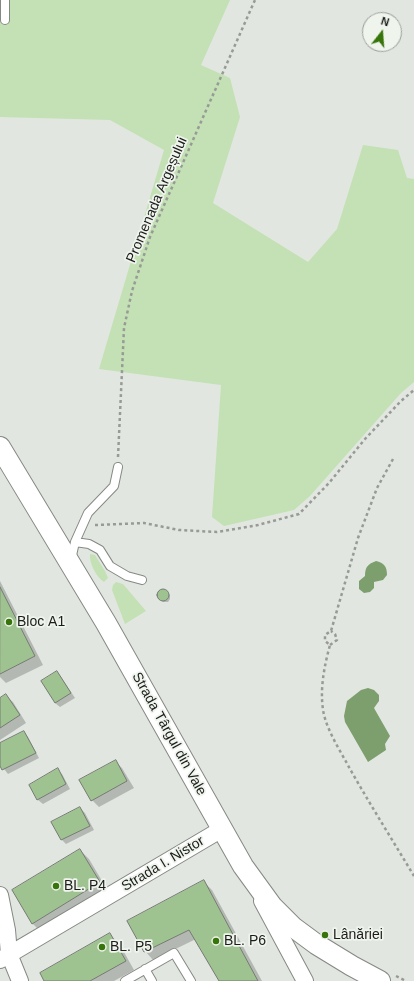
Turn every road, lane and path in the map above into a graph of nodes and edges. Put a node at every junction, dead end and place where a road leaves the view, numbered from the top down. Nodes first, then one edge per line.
1 (5, 0) edge
2 (255, 0) edge
3 (5, 20) dead end
4 (414, 390) edge
5 (0, 447) edge
6 (393, 459) dead end
7 (118, 467) joint
8 (82, 526) junction
9 (75, 542) junction
10 (70, 563) junction
11 (142, 580) dead end
12 (331, 631) junction
13 (330, 646) junction
14 (222, 829) junction
15 (243, 866) junction
16 (414, 876) edge
17 (0, 895) edge
18 (5, 957) edge
19 (145, 969) junction
20 (386, 977) edge
21 (20, 981) edge
22 (125, 981) edge
23 (152, 981) edge
24 (191, 981) edge
25 (305, 981) edge
26 (406, 981) edge

1 - 3 lane
2 - 7 path, Promenada Argeșului
4 - 8 path
5 - 10 street, Strada Târgul din Vale
6 - 12 path
7 - 8 lane
8 - 9 lane
9 - 10 lane
9 - 11 lane
10 - 14 street, Strada Târgul din Vale
12 - 13 path
12 - 13 path
13 - 16 path
14 - 15 street, Strada Târgul din Vale
14 - 18 street, Strada I. Nistor
15 - 20 street, Strada Târgul din Vale
15 - 25 street
17 - 18 street
18 - 21 street
19 - 22 lane
19 - 23 lane
19 - 24 lane
20 - 26 path

